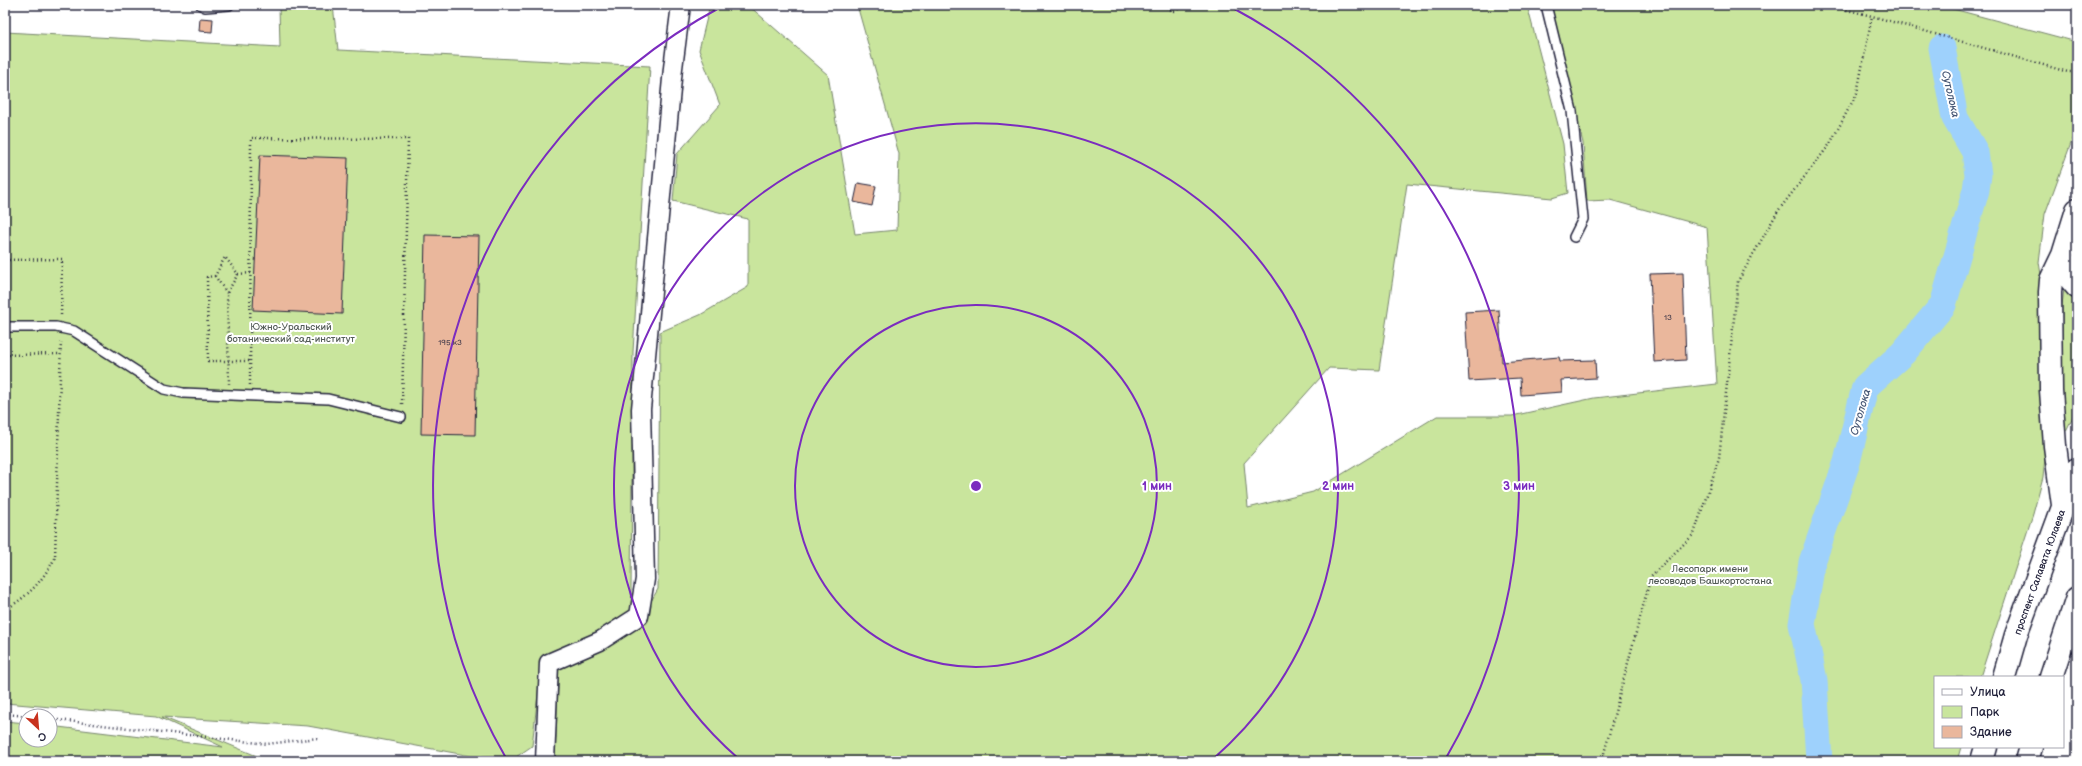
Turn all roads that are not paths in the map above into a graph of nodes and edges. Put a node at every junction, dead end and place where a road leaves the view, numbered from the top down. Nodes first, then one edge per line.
1 (201, 5) edge
2 (239, 5) edge
3 (681, 5) edge
4 (1546, 5) edge
5 (229, 6) edge
6 (2077, 210) edge
7 (1574, 237) dead end
8 (2063, 256) junction
9 (2077, 287) edge
10 (5, 327) edge
11 (401, 417) road end
12 (2077, 469) edge
13 (2063, 505) junction
14 (2077, 598) edge
15 (2004, 676) edge
16 (2051, 676) edge
17 (1986, 748) edge
18 (2031, 748) edge
19 (545, 761) edge
20 (1982, 761) edge
21 (2027, 761) edge

1 - 5 lane
2 - 5 lane
3 - 19 street
4 - 7 lane
6 - 8 main road
8 - 9 main road
8 - 13 main road
10 - 11 lane
12 - 13 main road, проспект Салавата Юлаева
13 - 15 main road, проспект Салавата Юлаева
14 - 16 main road
17 - 20 main road
18 - 21 main road

